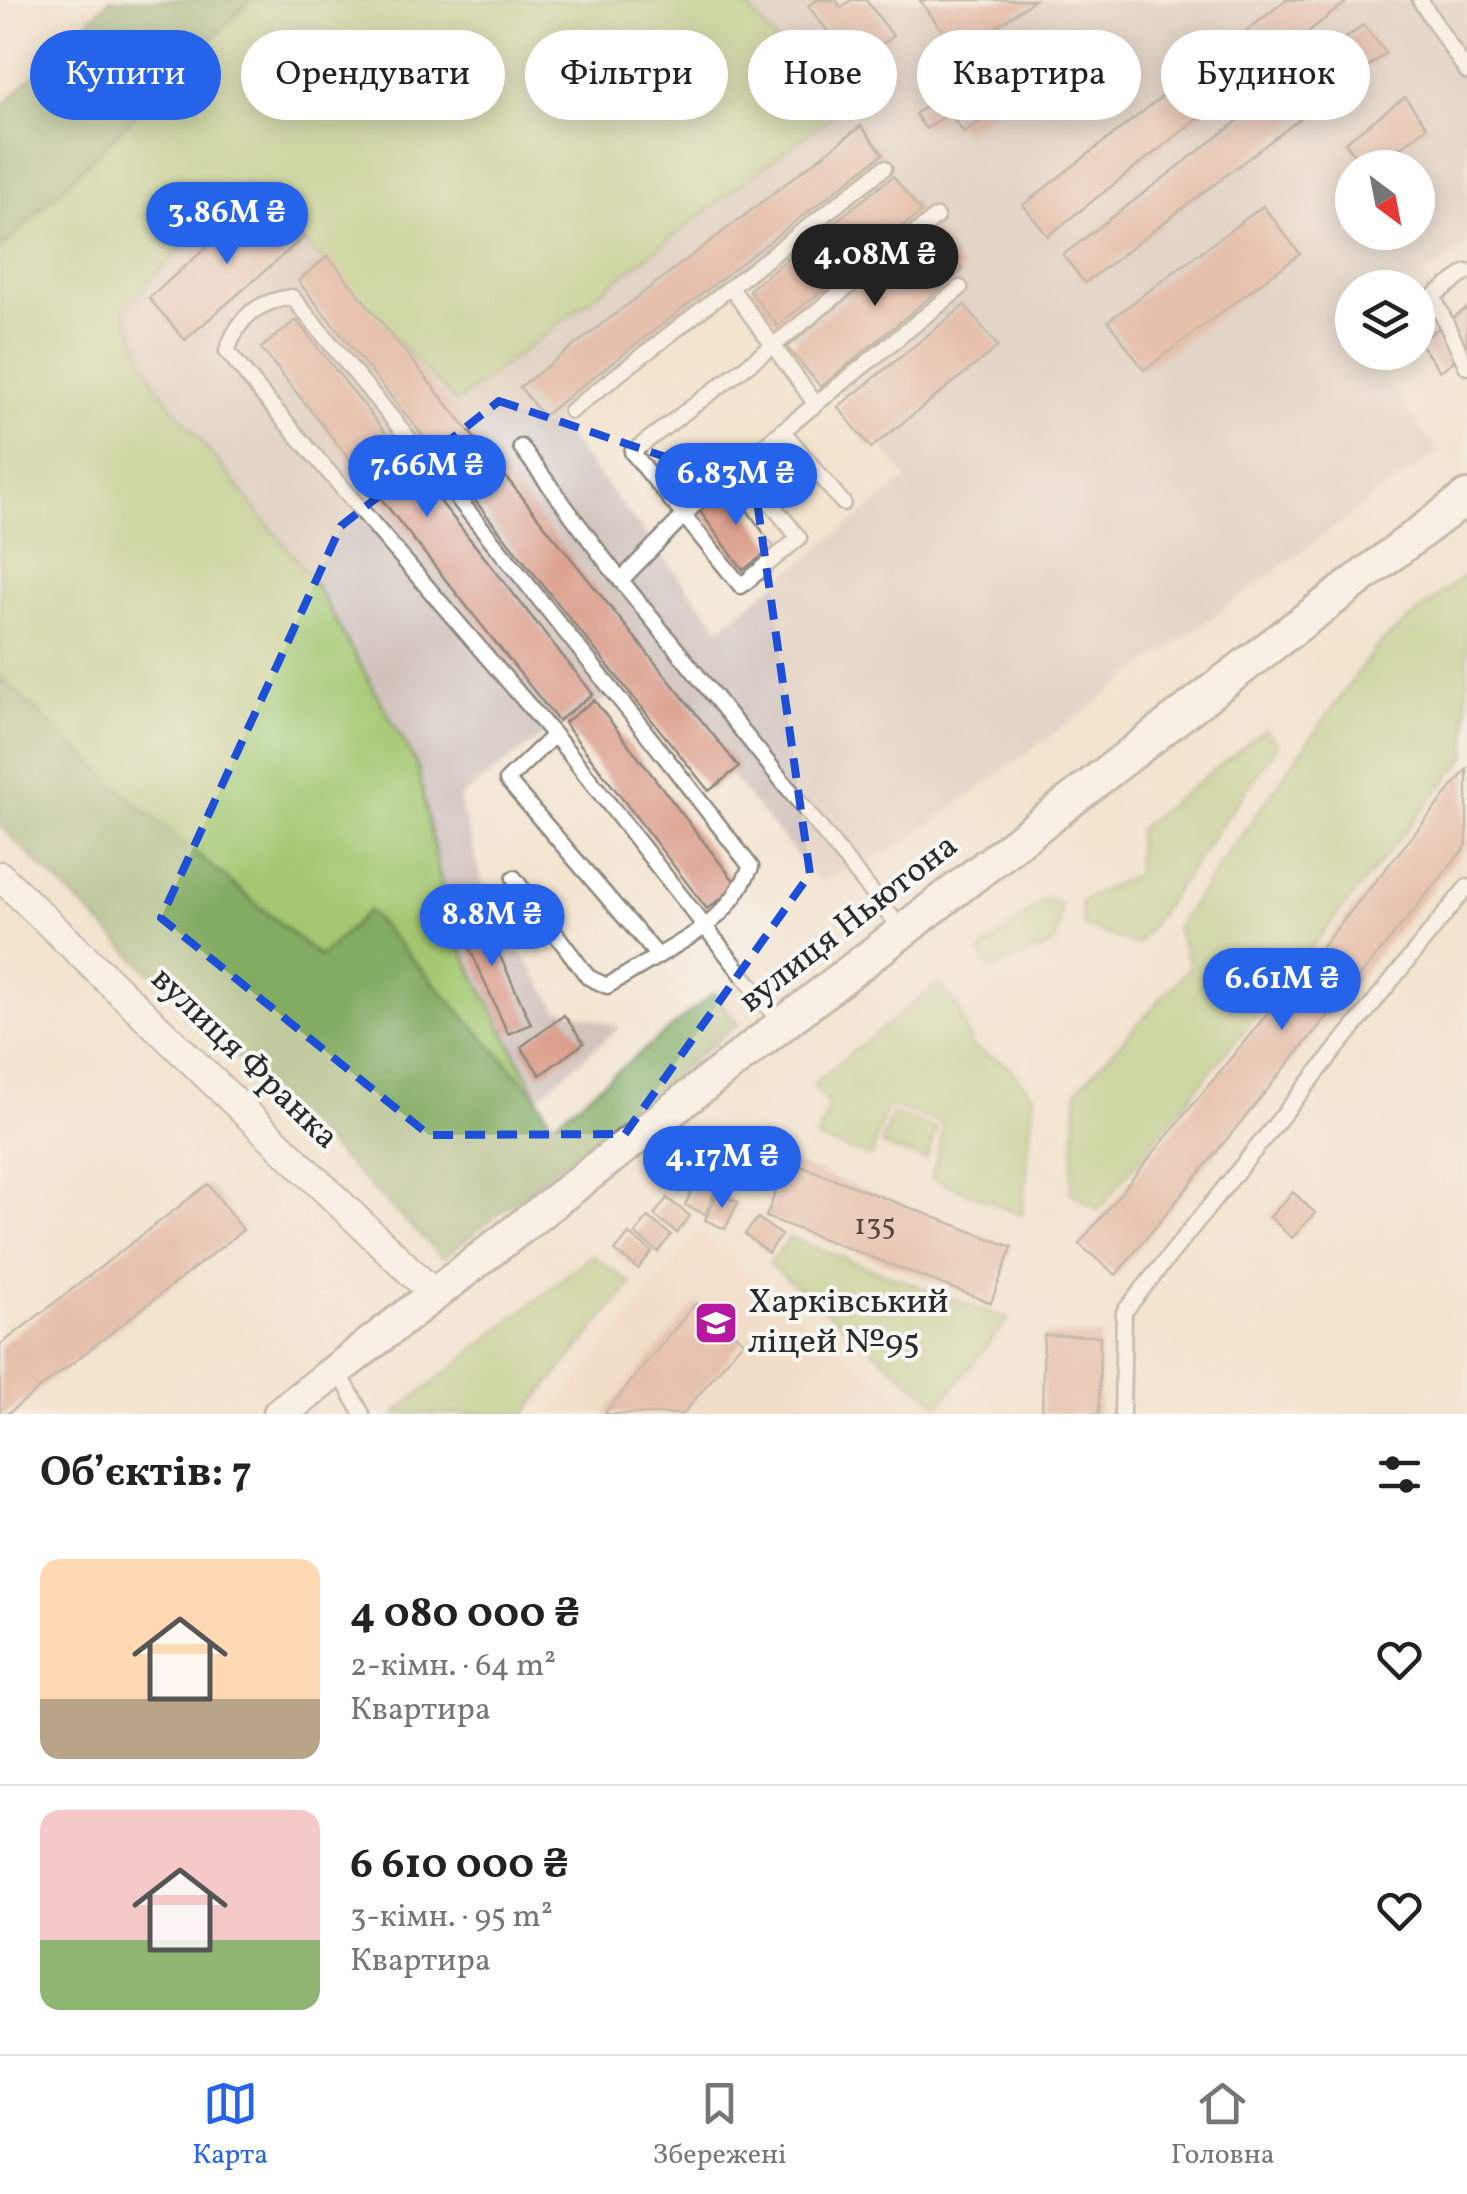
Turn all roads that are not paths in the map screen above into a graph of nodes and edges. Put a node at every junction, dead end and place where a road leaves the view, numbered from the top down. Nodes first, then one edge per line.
1 (1420, 0) edge
2 (1467, 72) edge
3 (884, 168) dead end
4 (936, 217) dead end
5 (1467, 272) edge
6 (731, 288) junction
7 (960, 288) dead end
8 (774, 345) junction
9 (1467, 367) edge
10 (814, 403) junction
11 (572, 411) dead end
12 (782, 430) junction
13 (521, 448) dead end
14 (740, 465) junction
15 (1467, 498) edge
16 (843, 503) dead end
17 (685, 517) junction
18 (621, 580) junction
19 (554, 735) junction
20 (0, 876) edge
21 (514, 878) dead end
22 (1467, 887) edge
23 (706, 927) junction
24 (904, 931) junction
25 (658, 956) junction
26 (782, 1026) junction
27 (436, 1296) junction
28 (337, 1369) junction
29 (280, 1414) edge
30 (362, 1414) edge
31 (1122, 1414) edge

1 - 2 lane
3 - 6 lane
4 - 8 lane
5 - 9 lane
6 - 8 lane
6 - 11 lane
7 - 10 lane
8 - 10 lane
8 - 17 lane
10 - 12 lane
12 - 14 lane
12 - 16 lane
13 - 18 lane
14 - 17 lane
14 - 17 lane
15 - 24 street, вулиця Ньютона
17 - 18 lane
18 - 24 lane
19 - 23 lane
19 - 23 lane
19 - 25 lane
20 - 27 street, вулиця Франка
21 - 25 lane
22 - 31 lane
23 - 25 lane
23 - 26 lane
24 - 26 street, вулиця Ньютона
26 - 27 street, вулиця Ньютона
27 - 28 street, вулиця Ньютона
28 - 29 street, вулиця Ньютона
28 - 30 lane

